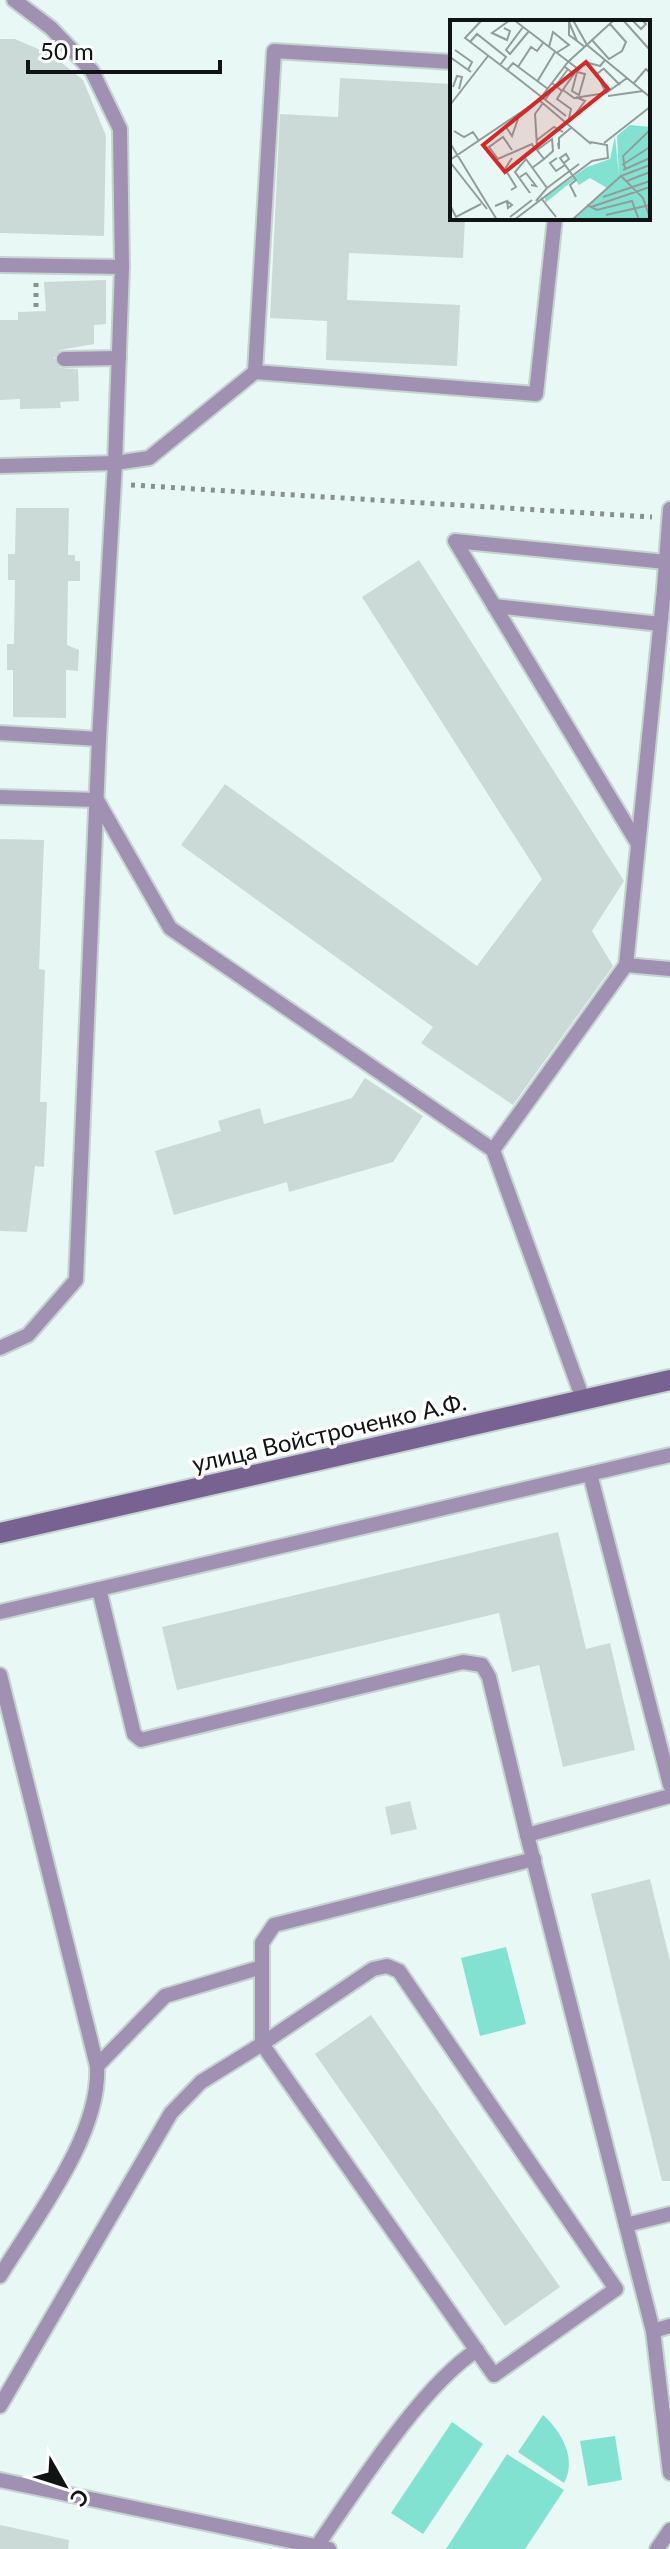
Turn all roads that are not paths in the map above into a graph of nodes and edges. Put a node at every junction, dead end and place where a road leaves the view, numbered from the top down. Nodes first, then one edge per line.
1 (14, 0) edge
2 (450, 62) edge
3 (555, 220) edge
4 (0, 265) edge
5 (122, 267) junction
6 (119, 358) junction
7 (64, 359) dead end
8 (255, 372) junction
9 (115, 463) junction
10 (0, 466) edge
11 (670, 509) edge
12 (669, 518) edge
13 (666, 562) junction
14 (667, 589) edge
15 (494, 606) junction
16 (660, 624) junction
17 (0, 733) edge
18 (99, 739) junction
19 (0, 797) edge
20 (97, 800) junction
21 (638, 844) junction
22 (626, 965) junction
23 (670, 969) edge
24 (493, 1150) junction
25 (0, 1348) edge
26 (670, 1380) edge
27 (584, 1402) junction
28 (670, 1455) edge
29 (590, 1474) junction
30 (0, 1533) edge
31 (99, 1589) junction
32 (0, 1612) edge
33 (0, 1675) edge
34 (670, 1785) edge
35 (670, 1796) edge
36 (527, 1835) junction
37 (534, 1859) junction
38 (262, 1967) junction
39 (262, 2044) junction
40 (97, 2066) junction
41 (670, 2214) edge
42 (626, 2225) junction
43 (0, 2276) edge
44 (643, 2286) junction
45 (616, 2289) junction
46 (670, 2326) edge
47 (653, 2331) junction
48 (477, 2350) junction
49 (0, 2406) edge
50 (670, 2473) edge
51 (0, 2480) edge
52 (670, 2530) edge
53 (323, 2548) edge
54 (657, 2549) edge

1 - 5 lane
2 - 8 lane
3 - 8 lane
4 - 5 lane
5 - 6 lane
6 - 7 lane
6 - 9 lane
8 - 9 lane
9 - 10 lane
9 - 18 lane
11 - 12 lane
12 - 13 lane
13 - 14 lane
13 - 15 lane
14 - 16 lane
15 - 16 lane
15 - 21 lane
16 - 21 lane
17 - 18 lane
18 - 20 lane
19 - 20 lane
20 - 24 lane
20 - 25 lane
21 - 22 lane
22 - 23 lane
22 - 24 lane
24 - 27 lane
26 - 27 main road, улица Войстроченко А.Ф.
27 - 30 main road, улица Войстроченко А.Ф.
28 - 29 lane
29 - 31 lane
29 - 34 lane
31 - 32 lane
31 - 36 lane
33 - 40 lane
35 - 36 lane
36 - 37 lane
37 - 38 lane
37 - 42 lane
38 - 39 lane
38 - 40 lane
39 - 45 lane
39 - 48 lane
39 - 49 lane
40 - 43 lane
41 - 42 lane
42 - 44 lane
44 - 45 lane
44 - 47 lane
45 - 48 lane
46 - 47 lane
47 - 50 lane
48 - 53 lane
51 - 53 lane
52 - 54 lane

